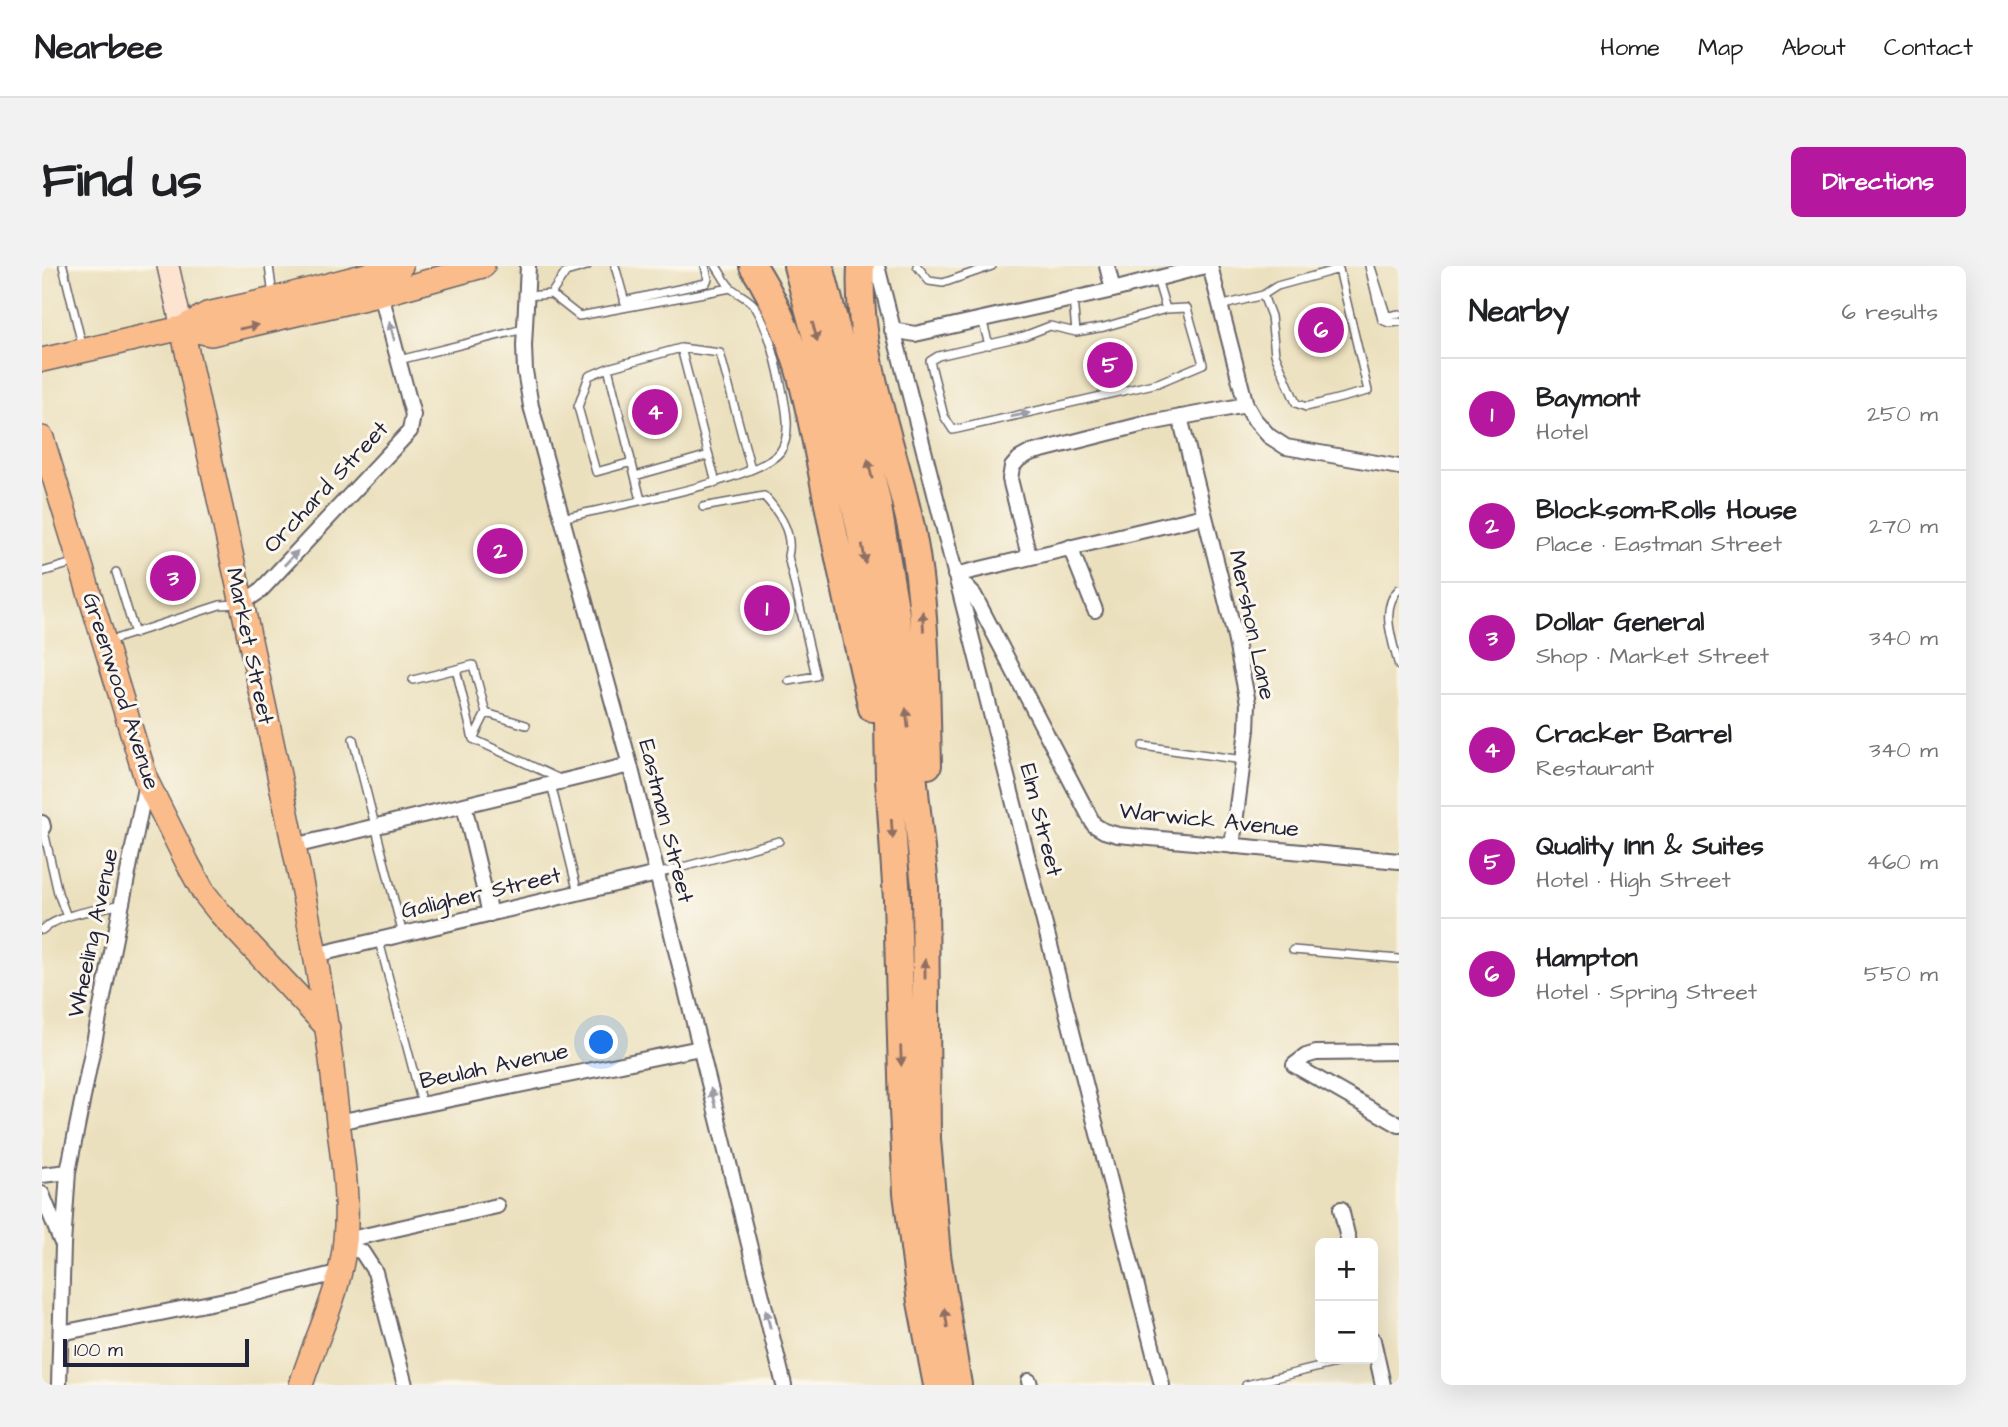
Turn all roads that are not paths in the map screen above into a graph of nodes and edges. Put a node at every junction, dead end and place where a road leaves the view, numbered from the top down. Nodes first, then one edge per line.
1 (62, 266) edge
2 (168, 266) edge
3 (269, 266) edge
4 (401, 266) edge
5 (483, 266) edge
6 (528, 266) edge
7 (587, 266) edge
8 (615, 266) edge
9 (705, 266) edge
10 (716, 266) edge
11 (753, 266) edge
12 (797, 266) edge
13 (821, 266) edge
14 (862, 266) edge
15 (877, 266) edge
16 (917, 266) edge
17 (992, 266) edge
18 (1107, 266) edge
19 (1207, 266) edge
20 (1370, 266) edge
21 (376, 278) edge
22 (1157, 279) junction
23 (731, 288) junction
24 (1113, 290) junction
25 (551, 294) junction
26 (1264, 295) junction
27 (527, 296) junction
28 (274, 299) junction
29 (1073, 299) junction
30 (625, 304) junction
31 (1220, 306) junction
32 (1166, 309) junction
33 (1399, 314) edge
34 (982, 318) junction
35 (1399, 322) edge
36 (182, 328) junction
37 (525, 328) junction
38 (892, 330) junction
39 (1076, 332) junction
40 (989, 345) junction
41 (681, 348) junction
42 (83, 350) junction
43 (42, 360) edge
44 (399, 360) junction
45 (608, 368) junction
46 (1246, 405) junction
47 (1180, 417) junction
48 (42, 439) edge
49 (709, 455) junction
50 (46, 461) edge
51 (632, 462) junction
52 (1399, 467) edge
53 (751, 470) junction
54 (635, 476) junction
55 (716, 482) junction
56 (641, 500) junction
57 (703, 507) dead end
58 (1204, 516) junction
59 (562, 518) junction
60 (1070, 547) junction
61 (1029, 556) junction
62 (80, 561) junction
63 (42, 572) edge
64 (116, 572) dead end
65 (954, 575) junction
66 (1399, 589) edge
67 (241, 604) junction
68 (1095, 610) dead end
69 (135, 634) junction
70 (104, 642) junction
71 (1399, 666) edge
72 (456, 668) junction
73 (413, 680) dead end
74 (789, 681) dead end
75 (486, 713) junction
76 (526, 725) dead end
77 (353, 739) dead end
78 (473, 739) junction
79 (1143, 746) dead end
80 (1243, 760) junction
81 (629, 765) junction
82 (889, 779) junction
83 (556, 781) junction
84 (147, 782) junction
85 (464, 805) junction
86 (42, 825) edge
87 (376, 826) junction
88 (779, 841) dead end
89 (294, 846) junction
90 (1232, 846) junction
91 (1399, 861) edge
92 (657, 874) junction
93 (925, 886) junction
94 (578, 893) junction
95 (122, 904) junction
96 (490, 914) junction
97 (68, 917) junction
98 (42, 930) edge
99 (403, 935) junction
100 (379, 941) junction
101 (1293, 950) dead end
102 (315, 956) junction
103 (1399, 959) edge
104 (328, 1028) junction
105 (700, 1048) junction
106 (1399, 1052) edge
107 (422, 1104) junction
108 (338, 1122) junction
109 (1399, 1125) edge
110 (68, 1172) junction
111 (42, 1175) edge
112 (42, 1194) edge
113 (497, 1206) dead end
114 (1341, 1209) dead end
115 (1348, 1238) edge
116 (345, 1243) junction
117 (63, 1245) junction
118 (341, 1272) junction
119 (61, 1333) junction
120 (1332, 1364) edge
121 (1378, 1364) edge
122 (59, 1385) edge
123 (301, 1385) edge
124 (405, 1385) edge
125 (784, 1385) edge
126 (937, 1385) edge
127 (958, 1385) edge
128 (1161, 1385) edge
129 (1246, 1385) edge
130 (1383, 1385) edge

1 - 42 lane
2 - 36 street, Market Street
3 - 28 lane
4 - 21 main road
5 - 21 main road
6 - 27 street, Eastman Street
7 - 25 lane
8 - 30 lane
9 - 30 lane
10 - 23 lane
11 - 82 highway
12 -> 82 highway
93 -> 13 highway
93 -> 14 highway
15 - 38 street, Elm Street
16 - 17 lane
18 - 24 street
19 - 22 street
19 - 31 street
20 - 33 lane
20 - 35 lane
21 - 28 main road
36 -> 21 main road
44 -> 21 street, Orchard Street
22 - 24 street
22 - 32 lane
23 - 30 lane
23 - 53 lane
24 - 29 street
25 - 27 lane
25 - 30 lane
26 - 26 lane
26 - 31 lane
27 - 37 street, Eastman Street
28 - 36 main road
29 - 34 street
29 - 39 lane
31 - 46 street
32 - 39 lane
40 -> 32 lane
34 - 38 street
34 - 40 lane
36 - 42 main road
36 - 67 main road, Market Street
37 - 44 lane
37 - 59 street, Eastman Street
38 - 65 street, Elm Street
39 - 40 lane
41 - 45 lane
41 - 49 lane
41 - 53 lane
42 - 43 main road
67 -> 44 street, Orchard Street
45 - 51 lane
45 - 51 lane
46 - 47 street
46 - 52 street
47 - 58 street, Mershon Lane
47 - 61 street
48 - 50 main road, Greenwood Avenue
49 - 54 lane
49 - 55 lane
50 - 62 main road, Greenwood Avenue
51 - 54 lane
53 - 55 lane
54 - 56 lane
55 - 56 lane
56 - 59 lane
57 - 74 lane
58 - 60 street
58 - 80 street, Mershon Lane
59 - 81 street, Eastman Street
60 - 61 street
60 - 68 street
61 - 65 street
62 - 63 lane
62 - 70 main road, Greenwood Avenue
64 - 69 lane
65 - 90 street, Warwick Avenue
65 - 128 street, Elm Street
66 - 71 lane
67 - 69 lane
67 - 89 main road, Market Street
69 - 70 lane
70 - 84 main road, Greenwood Avenue
72 - 73 lane
72 - 75 lane
72 - 78 lane
75 - 76 lane
75 - 78 lane
77 - 87 lane
78 - 83 lane
79 - 80 lane
80 - 90 street, Mershon Lane
81 - 83 street
81 - 92 street, Eastman Street
82 -> 126 highway
83 - 85 street
83 - 94 lane
84 - 95 street, Wheeling Avenue
84 - 104 main road, Greenwood Avenue
85 - 87 street
85 - 96 street
86 - 97 lane
87 - 89 street
87 - 99 lane
88 - 92 lane
89 - 102 main road, Market Street
90 - 91 street, Warwick Avenue
92 - 94 street, Galigher Street
92 - 105 street, Eastman Street
127 -> 93 highway
94 - 96 street, Galigher Street
95 - 97 lane
95 - 110 street, Wheeling Avenue
96 - 99 street, Galigher Street
97 - 98 lane
99 - 100 street, Galigher Street
100 - 102 street, Galigher Street
100 - 107 lane
101 - 103 lane
102 - 104 main road, Market Street
104 - 108 main road
105 - 107 street, Beulah Avenue
125 -> 105 street, Eastman Street
106 - 109 street
107 - 108 street, Beulah Avenue
108 - 116 main road
110 - 111 street
110 - 117 street, Wheeling Avenue
112 - 117 street
113 - 116 street
114 - 115 street
116 - 118 main road
116 - 124 street
117 - 119 street, Wheeling Avenue
118 - 119 street
118 - 123 main road
119 - 122 street, Wheeling Avenue
120 - 129 lane
121 - 130 street

